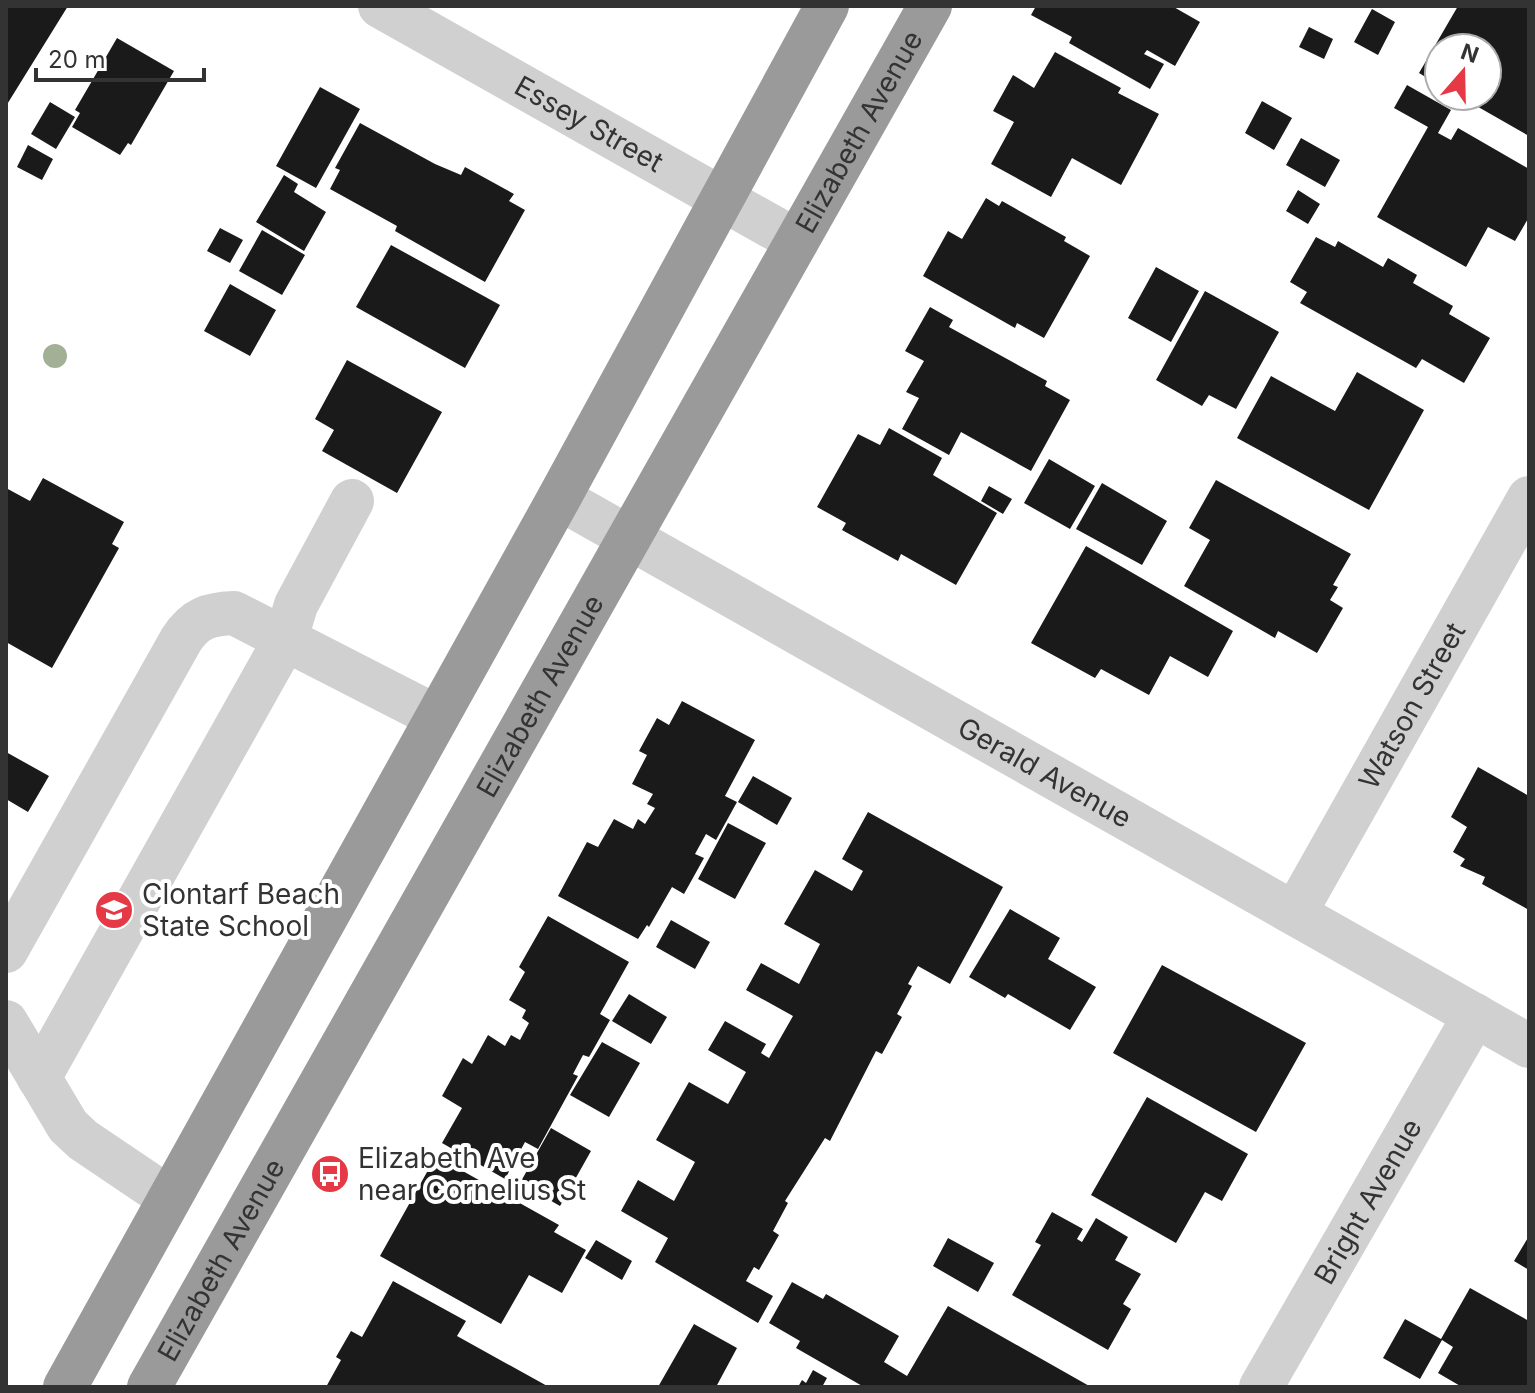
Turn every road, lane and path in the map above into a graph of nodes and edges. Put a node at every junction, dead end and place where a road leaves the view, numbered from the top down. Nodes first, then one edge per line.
1 (380, 6) edge
2 (827, 6) edge
3 (930, 6) edge
4 (720, 197) junction
5 (797, 241) junction
6 (559, 498) junction
7 (1529, 498) edge
8 (352, 501) dead end
9 (629, 540) junction
10 (286, 638) junction
11 (437, 717) junction
12 (1295, 913) junction
13 (6, 951) edge
14 (1475, 1015) junction
15 (6, 1022) edge
16 (1529, 1046) edge
17 (39, 1078) junction
18 (169, 1198) junction
19 (65, 1387) edge
20 (149, 1387) edge
21 (1261, 1387) edge

1 - 4 street, Essey Street
2 - 4 highway
3 - 5 highway, Elizabeth Avenue
4 - 5 street, Essey Street
4 - 6 highway
5 - 9 highway, Elizabeth Avenue
6 - 9 street, Gerald Avenue
6 - 11 highway
7 - 12 street, Watson Street
8 - 10 street
9 - 12 street, Gerald Avenue
9 - 20 highway, Elizabeth Avenue
10 - 11 street
10 - 13 street
10 - 17 street
11 - 18 highway
12 - 14 street, Gerald Avenue
14 - 16 street, Gerald Avenue
14 - 21 street, Bright Avenue
15 - 17 street
17 - 18 street
18 - 19 highway

